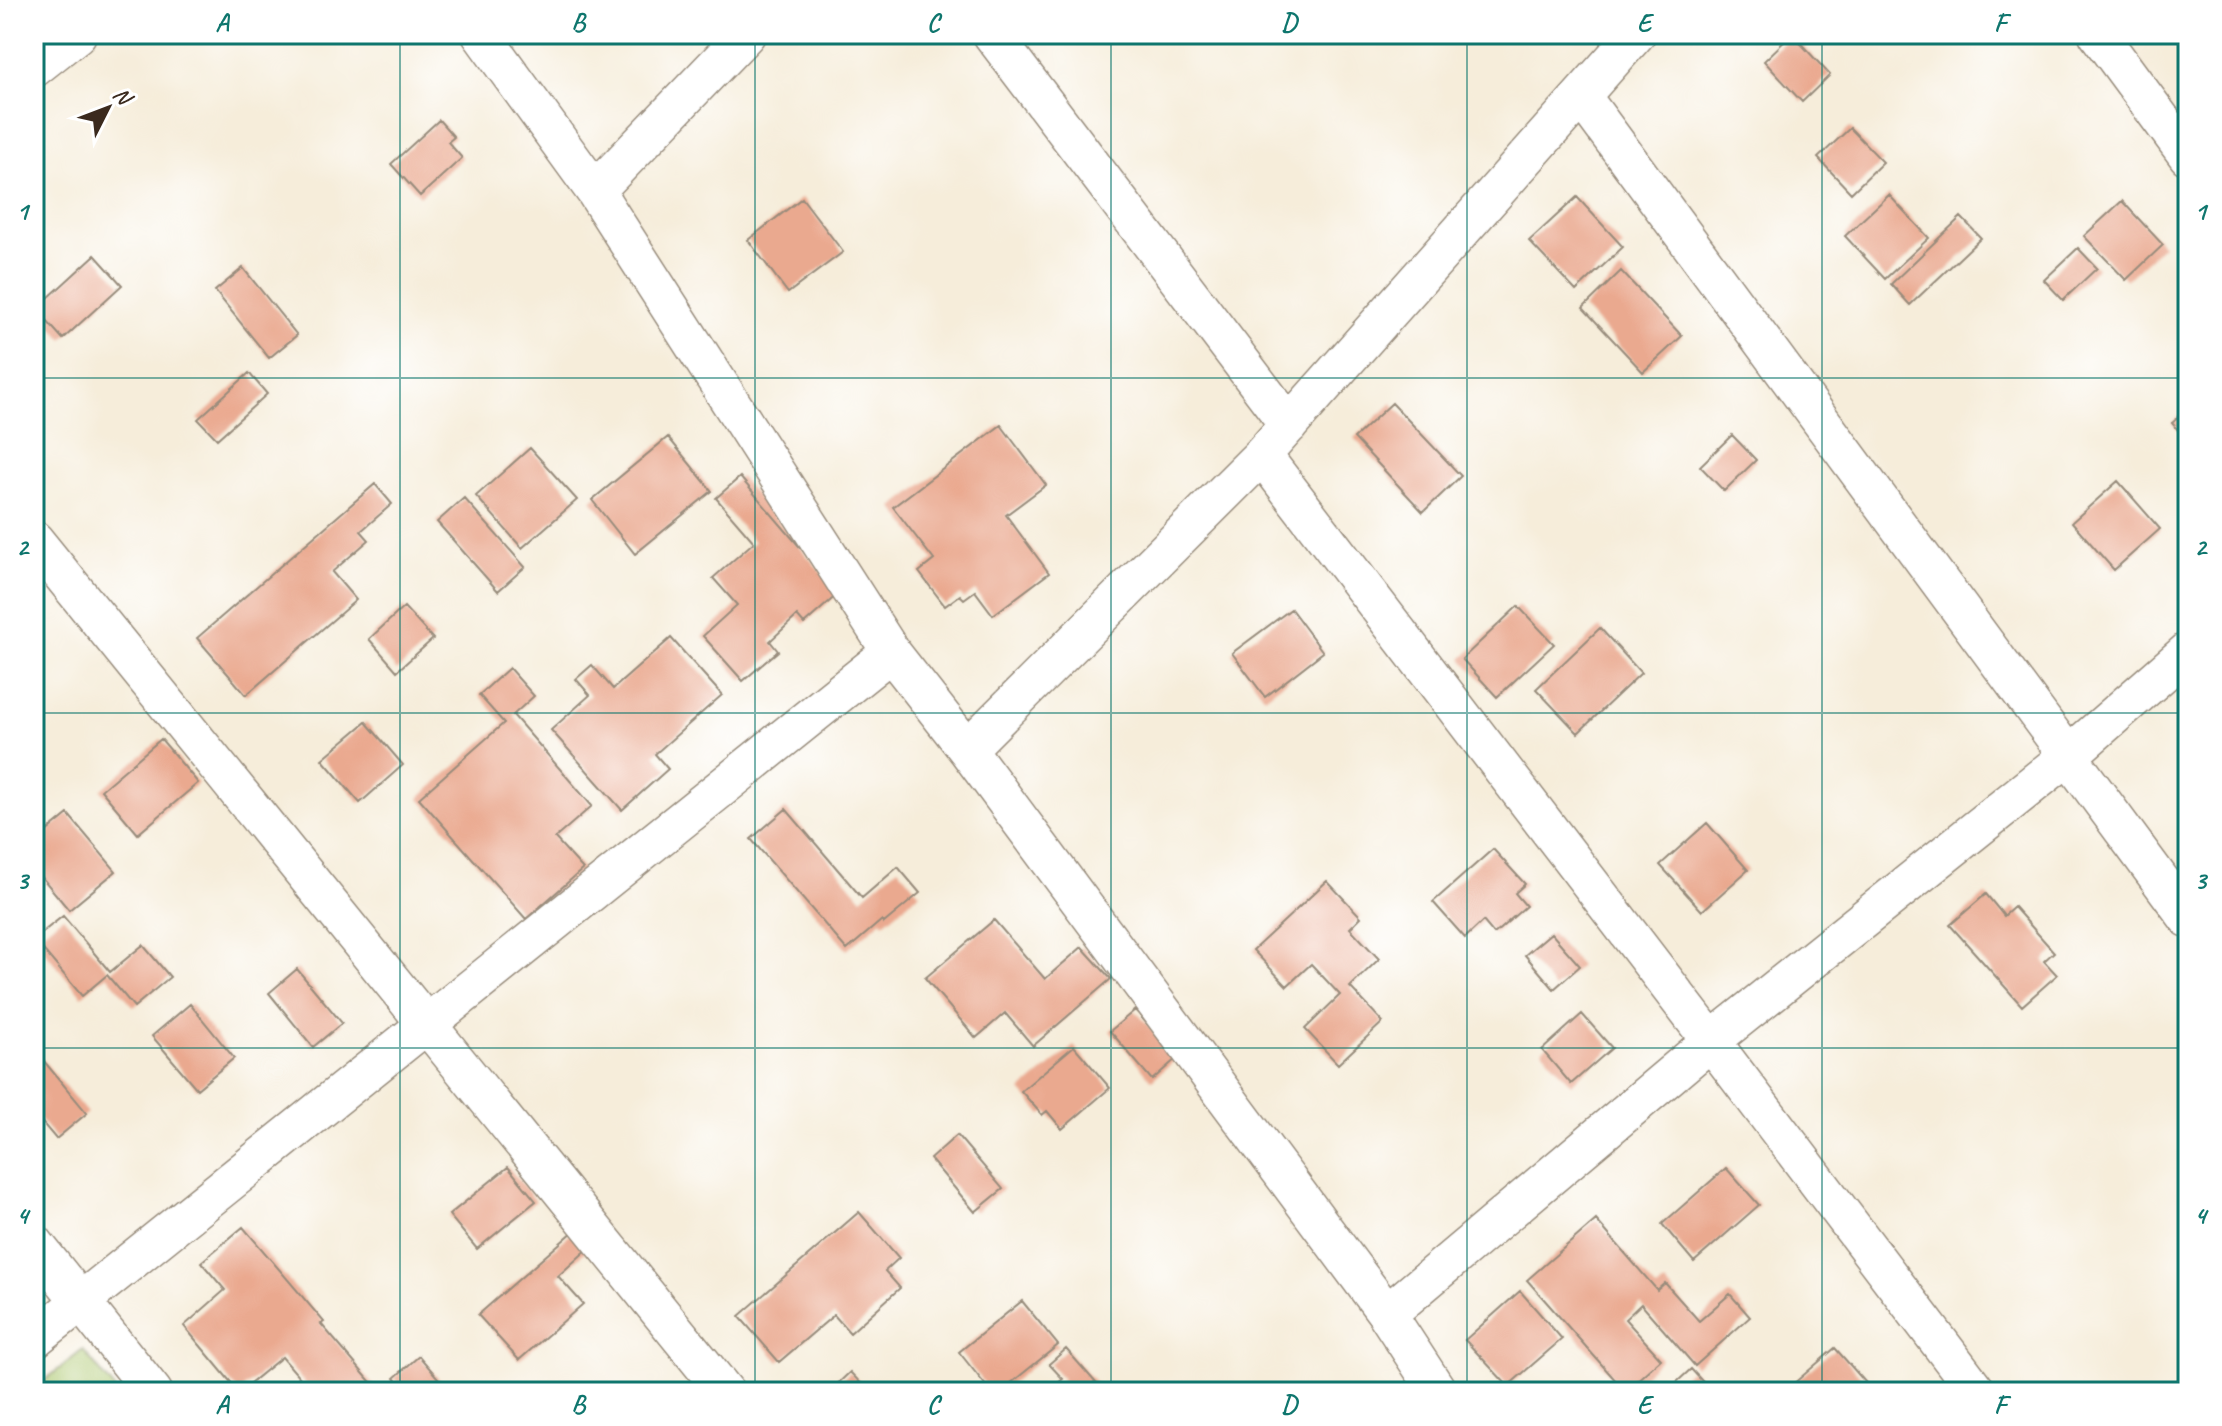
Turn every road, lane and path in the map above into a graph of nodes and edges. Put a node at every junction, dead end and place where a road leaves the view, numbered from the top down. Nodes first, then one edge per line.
1 (77, 34) edge
2 (481, 34) edge
3 (746, 34) edge
4 (992, 34) edge
5 (1636, 34) edge
6 (2098, 34) edge
7 (34, 68) edge
8 (1581, 96) junction
9 (2188, 156) edge
10 (595, 191) junction
11 (1289, 425) junction
12 (1262, 455) junction
13 (34, 540) edge
14 (2188, 651) edge
15 (891, 652) junction
16 (967, 749) junction
17 (2068, 756) junction
18 (2188, 918) edge
19 (427, 1025) junction
20 (1711, 1041) junction
21 (34, 1243) edge
22 (81, 1302) junction
23 (1387, 1314) junction
24 (34, 1339) edge
25 (153, 1392) edge
26 (725, 1392) edge
27 (1438, 1392) edge
28 (1977, 1392) edge

1 - 7 street
2 - 10 street
3 - 10 street
4 - 11 street
5 - 8 street
6 - 9 street
8 - 11 street
8 - 17 street
10 - 15 street
11 - 12 street
12 - 16 street
12 - 20 street
13 - 19 street
14 - 17 street
15 - 16 street
15 - 19 street
16 - 23 street
17 - 18 street
17 - 20 street
19 - 22 street
19 - 26 street
20 - 23 street
20 - 28 street
21 - 22 street
22 - 24 street
22 - 25 street
23 - 27 street

